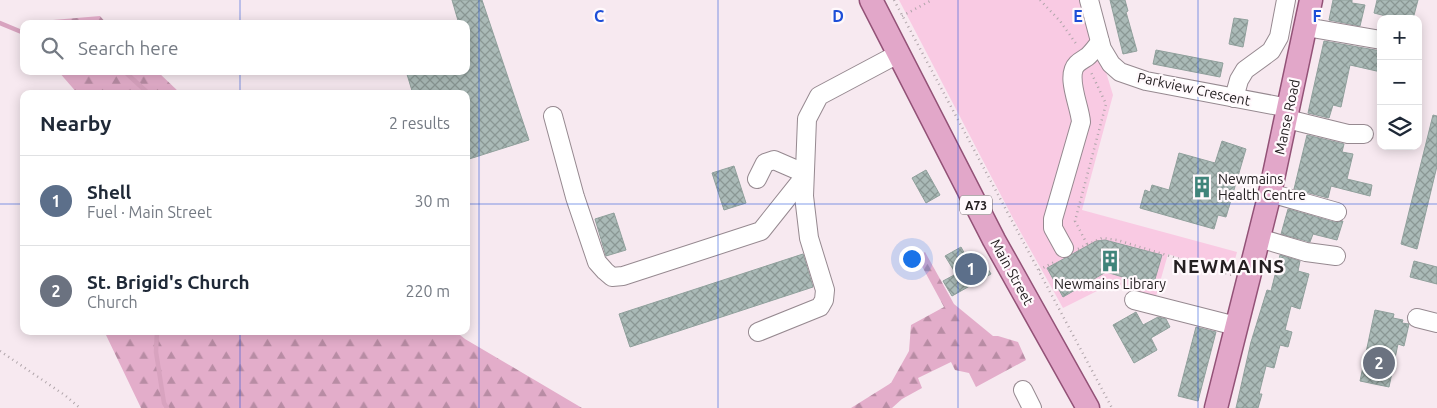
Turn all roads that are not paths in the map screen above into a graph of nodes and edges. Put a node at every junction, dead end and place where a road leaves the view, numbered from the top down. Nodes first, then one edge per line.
1 (871, 0) edge
2 (1088, 0) edge
3 (1286, 0) edge
4 (1311, 0) edge
5 (1306, 27) junction
6 (1377, 39) edge
7 (1100, 42) junction
8 (898, 54) junction
9 (1234, 98) junction
10 (1288, 113) junction
11 (553, 116) dead end
12 (1364, 134) dead end
13 (804, 175) junction
14 (757, 179) dead end
15 (1270, 193) junction
16 (1337, 212) dead end
17 (1259, 238) junction
18 (1066, 253) road end
19 (1336, 256) dead end
20 (1134, 300) dead end
21 (1417, 318) dead end
22 (1437, 323) edge
23 (1236, 326) junction
24 (758, 332) dead end
25 (1023, 390) dead end
26 (1032, 408) edge
27 (1088, 408) edge
28 (1216, 408) edge

1 - 8 main road, Main Street / A73
2 - 7 street, Parkview Crescent
3 - 9 street
4 - 5 main road, Manse Road
5 - 6 street
5 - 10 main road, Manse Road
7 - 9 street, Parkview Crescent
7 - 18 street
8 - 13 street
8 - 27 main road, Main Street / A73
9 - 10 street, Parkview Crescent
10 - 12 street, Parkview Crescent
10 - 15 main road, Manse Road
11 - 13 street
13 - 14 street
13 - 24 street
15 - 16 street
15 - 17 main road, Manse Road
17 - 19 street
17 - 23 main road, Manse Road
20 - 23 street
21 - 22 street
23 - 28 main road, Manse Road
25 - 26 street

